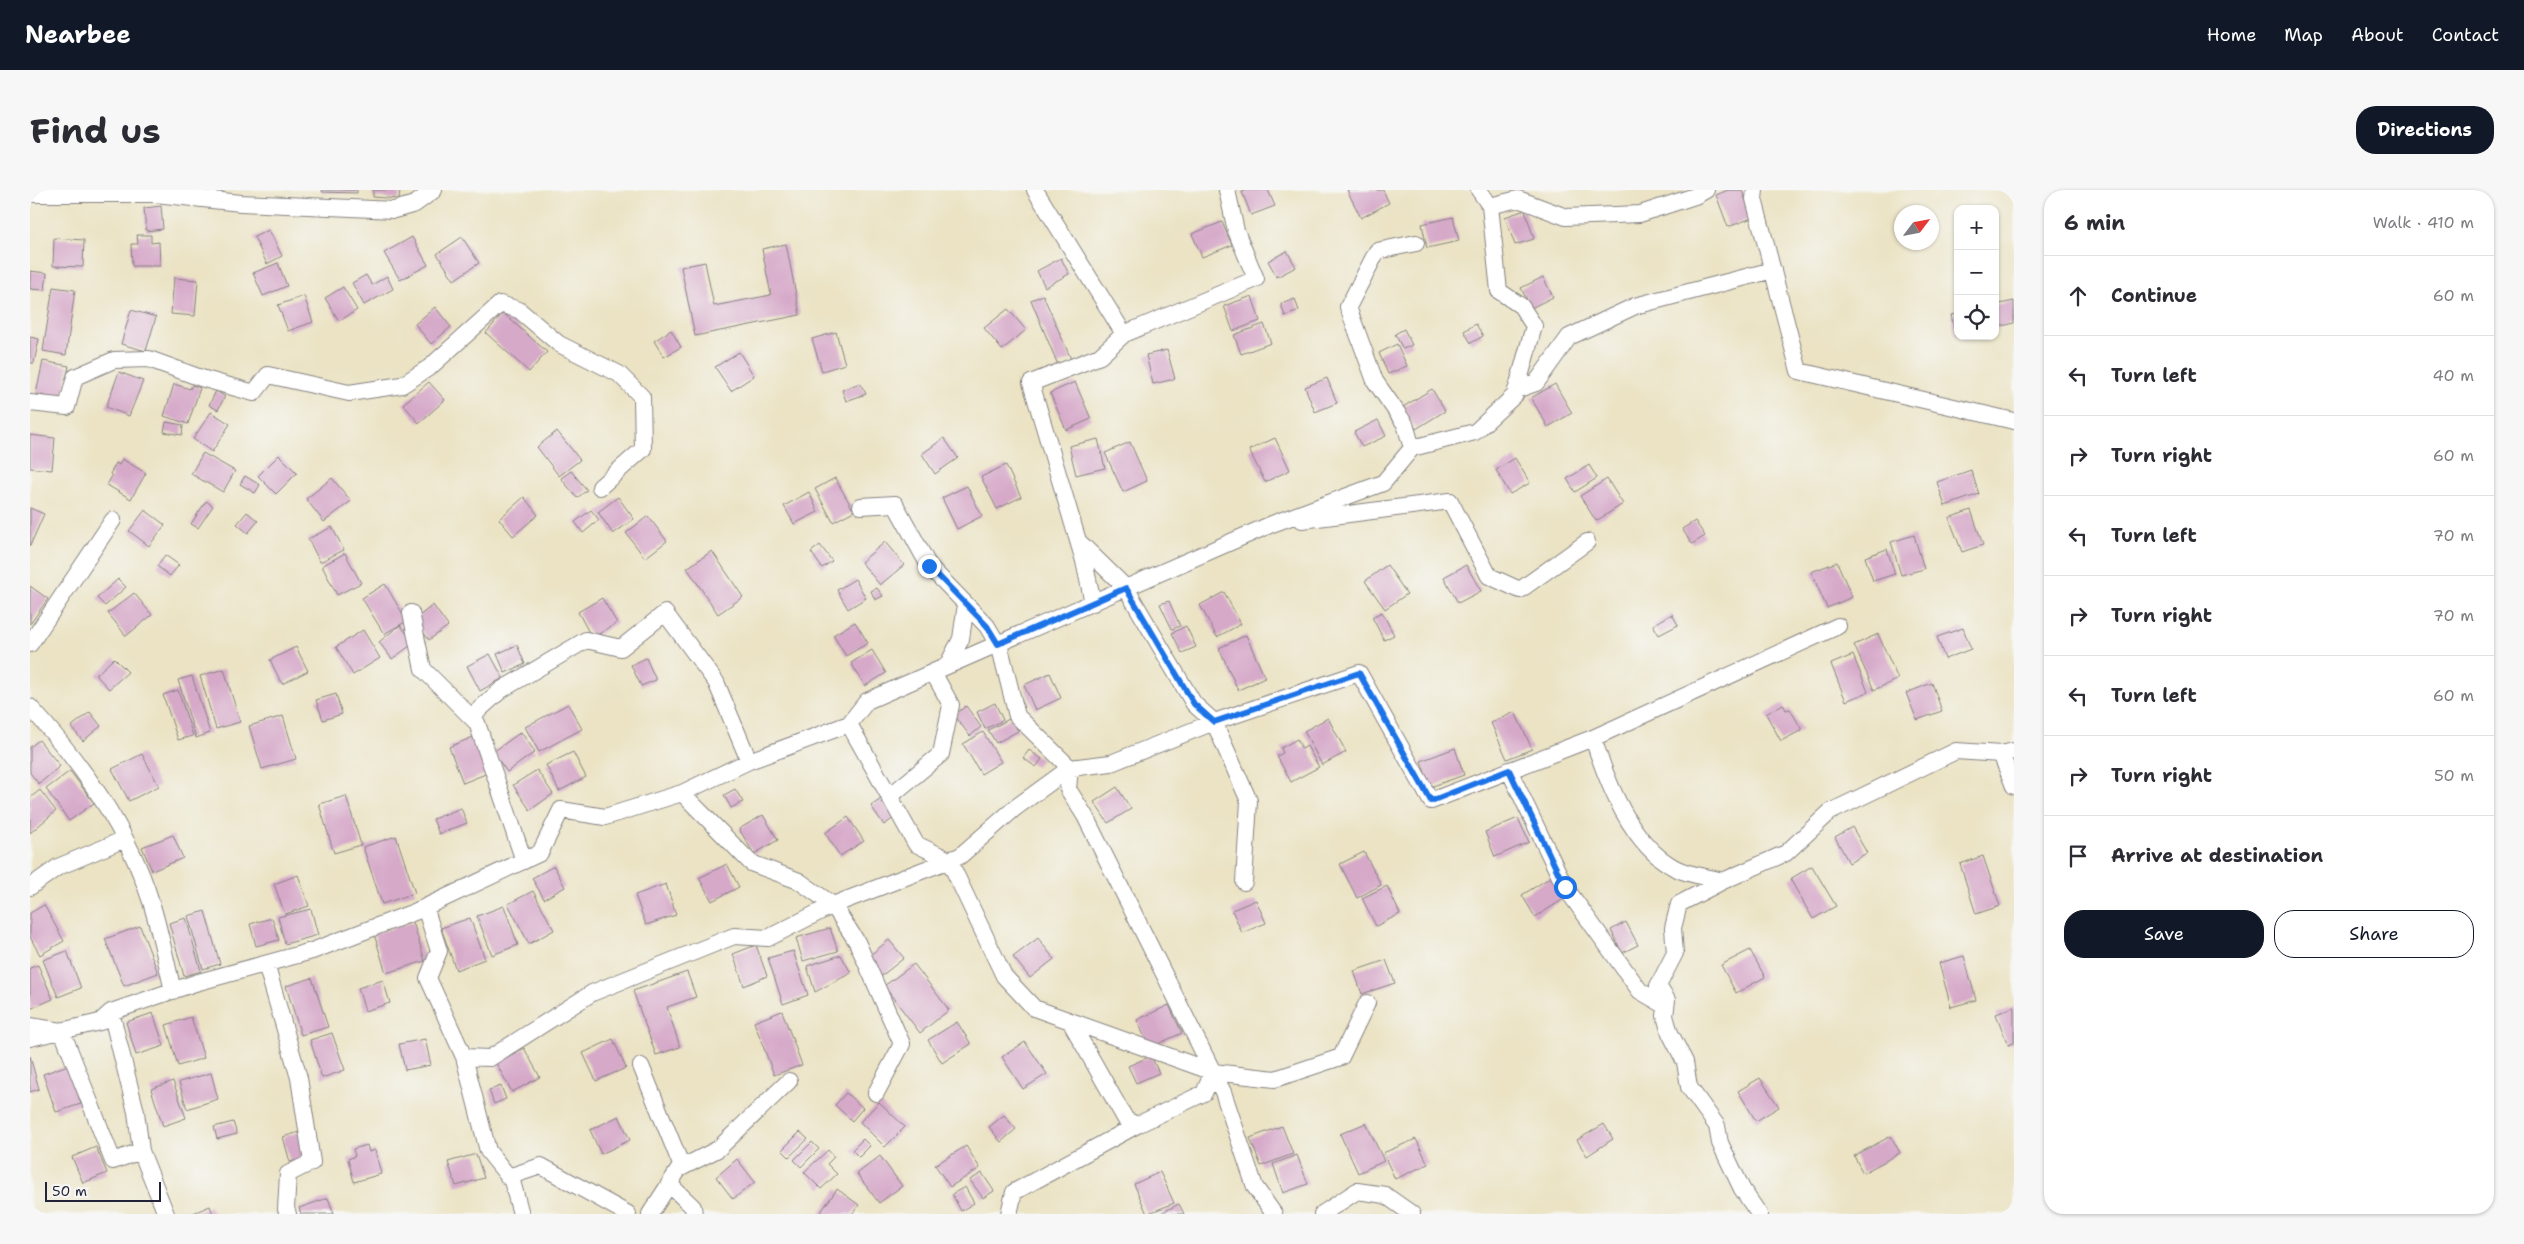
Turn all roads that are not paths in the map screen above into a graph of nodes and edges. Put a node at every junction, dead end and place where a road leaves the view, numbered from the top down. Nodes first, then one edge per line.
1 (434, 190) edge
2 (1036, 190) edge
3 (1228, 190) edge
4 (1479, 190) edge
5 (1706, 190) edge
6 (1755, 190) edge
7 (170, 193) edge
8 (30, 194) edge
9 (1490, 206) junction
10 (1416, 243) dead end
11 (1773, 270) junction
12 (1124, 334) junction
13 (1516, 390) junction
14 (30, 403) edge
15 (2014, 420) edge
16 (1412, 448) junction
17 (600, 487) dead end
18 (861, 506) dead end
19 (113, 520) dead end
20 (1272, 524) junction
21 (1078, 542) junction
22 (1587, 542) dead end
23 (1126, 588) junction
24 (1093, 603) junction
25 (966, 604) junction
26 (412, 613) dead end
27 (1838, 626) dead end
28 (30, 644) edge
29 (998, 644) junction
30 (940, 669) junction
31 (30, 707) edge
32 (471, 717) junction
33 (1214, 722) junction
34 (849, 724) junction
35 (1593, 738) junction
36 (2008, 752) edge
37 (749, 760) junction
38 (1070, 768) junction
39 (1509, 770) junction
40 (2014, 786) edge
41 (682, 793) junction
42 (889, 796) junction
43 (125, 839) junction
44 (949, 860) junction
45 (524, 861) junction
46 (1723, 880) junction
47 (1244, 882) dead end
48 (30, 887) edge
49 (833, 906) junction
50 (426, 907) junction
51 (266, 964) junction
52 (173, 990) junction
53 (1367, 1003) dead end
54 (1666, 1006) junction
55 (111, 1012) junction
56 (1070, 1021) junction
57 (30, 1026) edge
58 (62, 1031) junction
59 (30, 1038) edge
60 (464, 1057) junction
61 (641, 1066) dead end
62 (1213, 1072) junction
63 (789, 1081) dead end
64 (876, 1093) dead end
65 (1137, 1125) junction
66 (141, 1151) junction
67 (682, 1167) junction
68 (508, 1176) junction
69 (669, 1184) junction
70 (166, 1214) edge
71 (288, 1214) edge
72 (522, 1214) edge
73 (628, 1214) edge
74 (650, 1214) edge
75 (694, 1214) edge
76 (1009, 1214) edge
77 (1274, 1214) edge
78 (1322, 1214) edge
79 (1412, 1214) edge
80 (1759, 1214) edge

1 - 7 street
2 - 12 street
3 - 12 street
4 - 9 street
5 - 9 street
6 - 11 street
7 - 8 street
9 - 13 street
10 - 16 street
11 - 13 street
11 - 15 street
12 - 21 street
13 - 16 street
14 - 17 street
16 - 20 street
18 - 25 street
19 - 28 street
20 - 22 street
20 - 23 street
21 - 23 street
21 - 24 street
23 - 24 street
23 - 33 street
24 - 29 street
25 - 29 street
25 - 30 street
26 - 32 street
27 - 35 street
29 - 30 street
29 - 38 street
30 - 34 street
30 - 42 street
31 - 43 street
32 - 37 street
32 - 45 street
33 - 38 street
33 - 39 street
33 - 47 street
34 - 37 street
34 - 42 street
35 - 39 street
35 - 46 street
36 - 40 street
36 - 46 street
37 - 41 street
38 - 44 street
38 - 62 street
39 - 54 street
41 - 45 street
41 - 49 street
42 - 44 street
43 - 48 street
43 - 52 street
44 - 49 street
44 - 56 street
45 - 50 street
46 - 54 street
49 - 60 street
49 - 64 street
50 - 51 street
50 - 60 street
51 - 52 street
51 - 71 street
52 - 55 street
53 - 62 street
54 - 80 street
55 - 58 street
55 - 66 street
56 - 62 street
56 - 65 street
57 - 58 street
58 - 59 street
58 - 66 street
60 - 68 street
61 - 67 street
62 - 65 street
62 - 77 street
63 - 67 street
65 - 76 street
66 - 70 street
67 - 69 street
68 - 72 street
68 - 73 street
69 - 74 street
69 - 75 street
78 - 79 street

